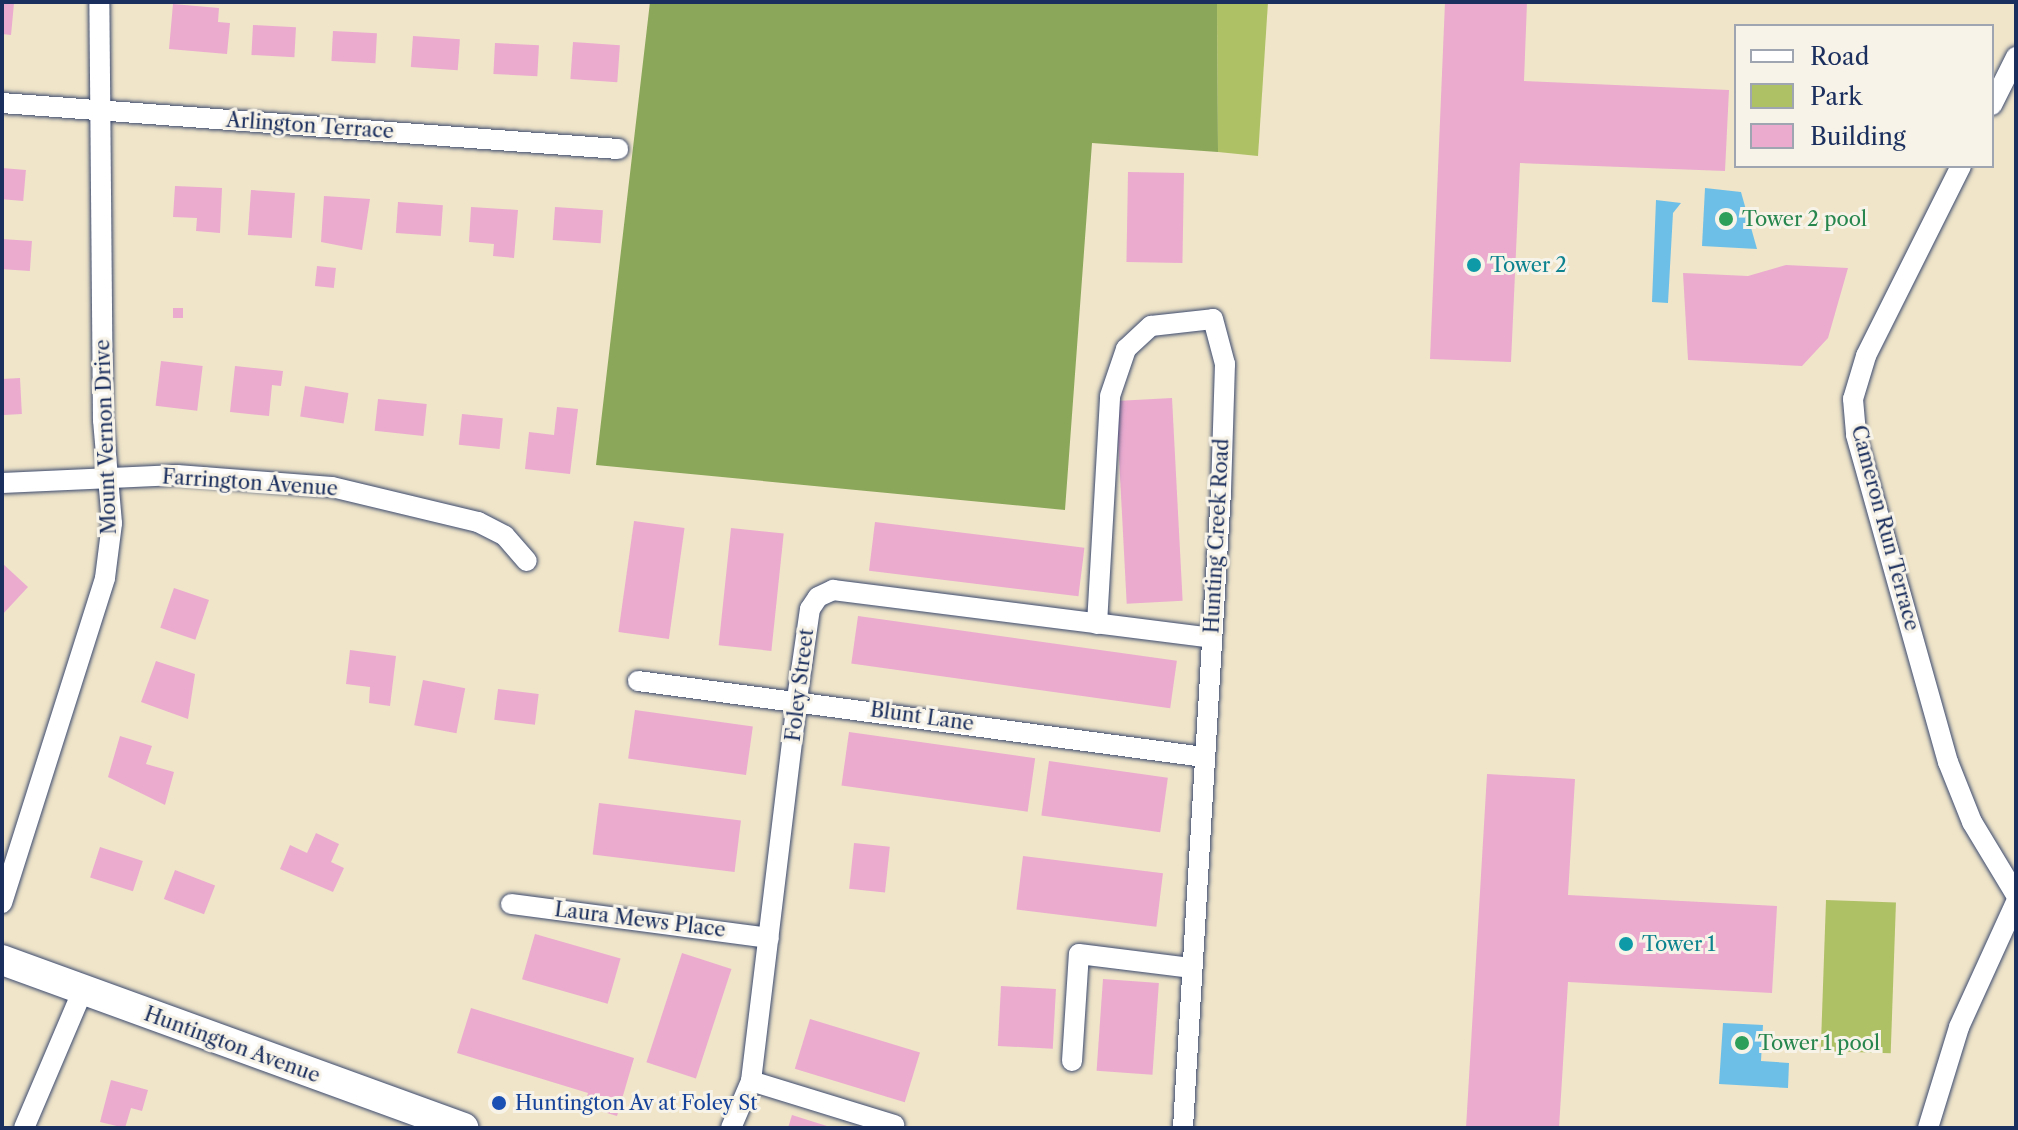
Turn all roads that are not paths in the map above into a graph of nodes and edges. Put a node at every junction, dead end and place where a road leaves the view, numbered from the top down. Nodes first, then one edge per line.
1 (99, 2) edge
2 (2016, 57) edge
3 (1994, 101) edge
4 (2, 103) edge
5 (101, 111) junction
6 (618, 149) dead end
7 (1960, 168) edge
8 (108, 478) junction
9 (2, 483) edge
10 (527, 561) dead end
11 (1097, 624) junction
12 (1212, 638) junction
13 (638, 681) dead end
14 (797, 699) junction
15 (1204, 757) junction
16 (2016, 895) edge
17 (2016, 902) edge
18 (2, 903) edge
19 (511, 904) dead end
20 (769, 938) junction
21 (2, 960) edge
22 (1192, 968) junction
23 (83, 990) junction
24 (1072, 1061) dead end
25 (751, 1081) junction
26 (894, 1125) dead end
27 (734, 1126) edge
28 (24, 1128) edge
29 (463, 1128) edge
30 (1183, 1128) edge
31 (1928, 1128) edge

1 - 5 street, Mount Vernon Drive
2 - 3 street
4 - 5 street, Arlington Terrace
5 - 6 street, Arlington Terrace
5 - 8 street, Mount Vernon Drive
7 - 16 street, Cameron Run Terrace
8 - 9 street, Farrington Avenue
8 - 10 street, Farrington Avenue
8 - 18 street, Mount Vernon Drive
11 - 12 street, Foley Street
11 - 12 street, Hunting Creek Road
11 - 14 street, Foley Street
12 - 15 street, Hunting Creek Road
13 - 14 street, Blunt Lane
14 - 15 street, Blunt Lane
14 - 20 street, Foley Street
15 - 22 street, Hunting Creek Road
17 - 31 street
19 - 20 street, Laura Mews Place
20 - 25 street, Foley Street
21 - 23 main road, Huntington Avenue
22 - 24 street
22 - 30 street, Hunting Creek Road
23 - 28 street
23 - 29 main road, Huntington Avenue
25 - 26 street
25 - 27 street, Foley Street

